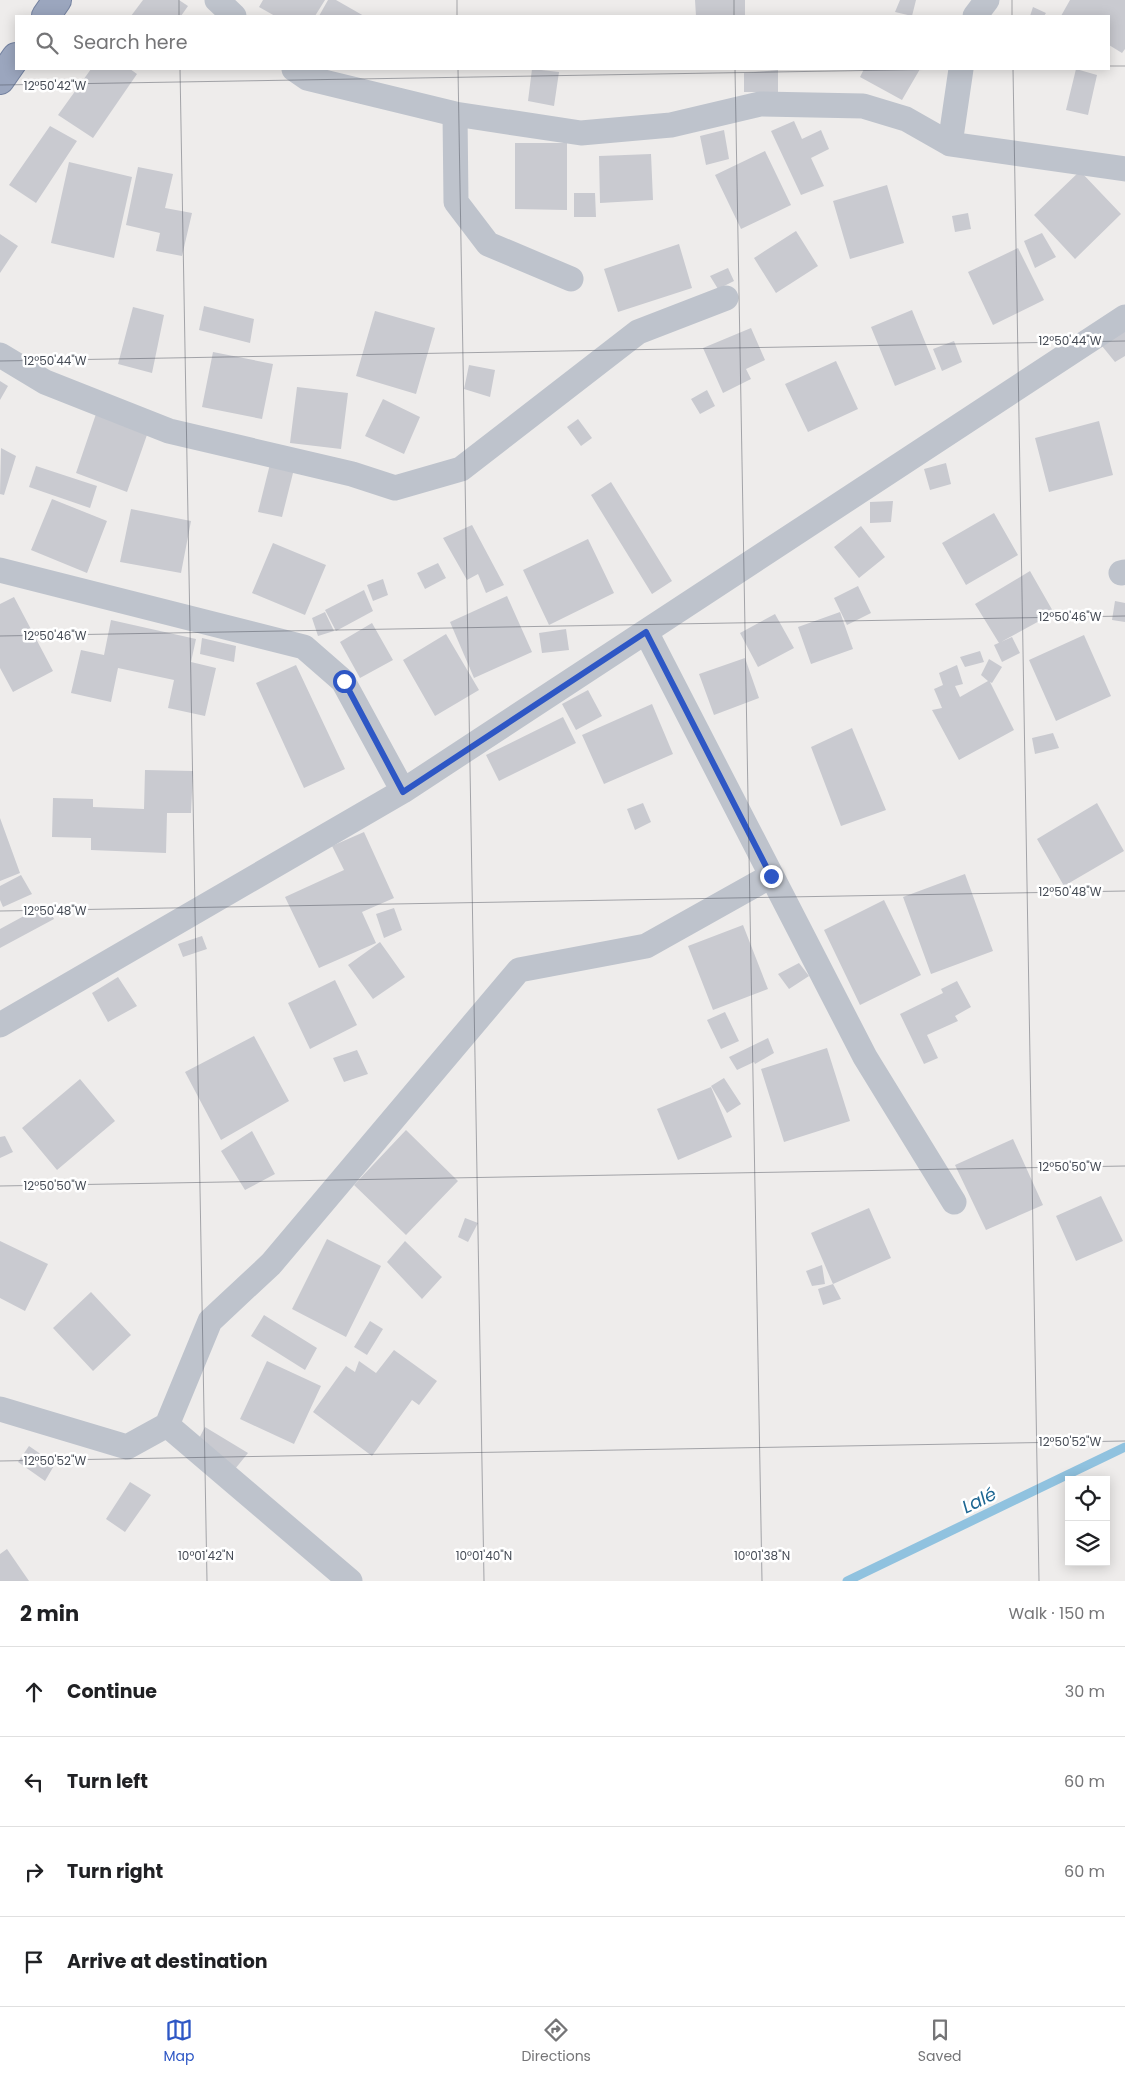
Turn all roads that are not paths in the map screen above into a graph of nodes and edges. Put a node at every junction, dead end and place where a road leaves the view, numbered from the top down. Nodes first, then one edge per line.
1 (57, 0) edge
2 (217, 0) edge
3 (987, 0) edge
4 (47, 15) edge
5 (233, 15) edge
6 (976, 15) edge
7 (15, 58) edge
8 (295, 70) edge
9 (961, 70) edge
10 (0, 80) edge
11 (456, 114) junction
12 (950, 144) junction
13 (1125, 169) edge
14 (571, 280) dead end
15 (726, 298) dead end
16 (1125, 317) edge
17 (0, 355) edge
18 (0, 570) edge
19 (646, 632) junction
20 (403, 792) junction
21 (771, 876) junction
22 (0, 1025) edge
23 (954, 1202) dead end
24 (0, 1409) edge
25 (167, 1426) junction
26 (350, 1581) edge

1 - 4 highway
2 - 5 street
3 - 6 street
7 - 10 highway
8 - 11 street
9 - 12 street
11 - 12 street
11 - 14 street
12 - 13 street
15 - 17 street
16 - 19 street
18 - 20 street
19 - 20 street
19 - 21 street
20 - 22 street
21 - 23 street
21 - 25 street
24 - 25 street
25 - 26 street

